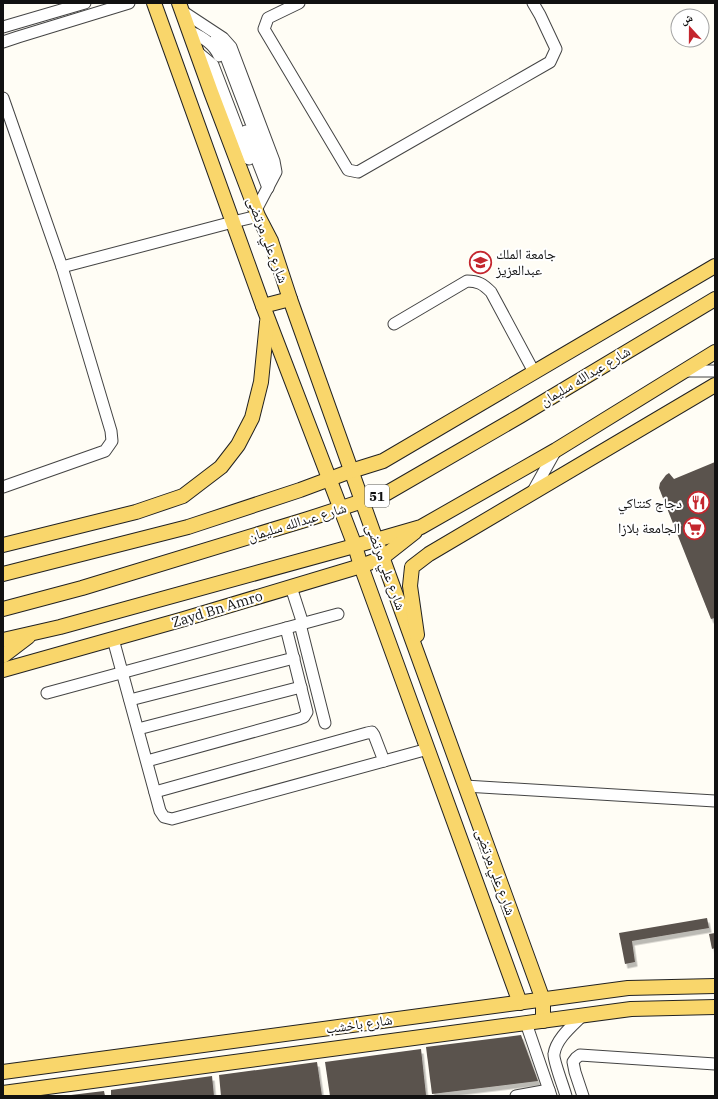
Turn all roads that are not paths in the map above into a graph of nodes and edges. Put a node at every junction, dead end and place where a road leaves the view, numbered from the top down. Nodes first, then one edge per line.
1 (85, 3) edge
2 (129, 3) edge
3 (154, 3) edge
4 (299, 3) edge
5 (533, 3) edge
6 (184, 17) edge
7 (3, 27) edge
8 (3, 42) edge
9 (196, 51) junction
10 (3, 98) edge
11 (268, 188) junction
12 (257, 213) junction
13 (233, 222) junction
14 (715, 266) edge
15 (62, 267) junction
16 (290, 299) junction
17 (715, 299) edge
18 (265, 312) junction
19 (394, 324) dead end
20 (715, 352) edge
21 (685, 371) junction
22 (715, 371) edge
23 (534, 372) junction
24 (715, 385) edge
25 (556, 450) junction
26 (351, 471) junction
27 (330, 479) junction
28 (3, 487) edge
29 (532, 493) junction
30 (362, 501) junction
31 (341, 508) junction
32 (422, 526) junction
33 (376, 540) junction
34 (3, 545) edge
35 (355, 546) junction
36 (382, 558) junction
37 (361, 566) junction
38 (3, 574) edge
39 (291, 586) junction
40 (3, 608) edge
41 (338, 614) dead end
42 (301, 624) junction
43 (286, 628) junction
44 (31, 634) junction
45 (113, 639) junction
46 (3, 640) edge
47 (3, 644) edge
48 (3, 656) edge
49 (294, 658) junction
50 (420, 661) junction
51 (3, 670) edge
52 (123, 672) junction
53 (300, 687) junction
54 (47, 693) dead end
55 (130, 700) junction
56 (325, 723) dead end
57 (138, 729) junction
58 (428, 749) junction
59 (147, 761) junction
60 (384, 761) junction
61 (465, 786) junction
62 (155, 792) junction
63 (715, 801) edge
64 (715, 986) edge
65 (543, 1000) junction
66 (520, 1003) junction
67 (715, 1007) edge
68 (582, 1016) junction
69 (543, 1021) junction
70 (526, 1023) junction
71 (715, 1064) edge
72 (3, 1072) edge
73 (3, 1093) edge
74 (550, 1093) edge
75 (516, 1096) edge
76 (566, 1096) edge
77 (583, 1096) edge

1 - 7 street
2 - 8 street
3 - 13 main road, شارع علي مرتضى
4 - 5 street
6 - 9 main road, شارع علي مرتضى
6 - 11 street
6 - 11 street
9 - 11 street
9 - 12 main road, شارع علي مرتضى
10 - 15 street
11 - 12 street
12 - 13 street
12 - 16 main road, شارع علي مرتضى
13 - 15 street
13 - 18 main road, شارع علي مرتضى
14 - 23 main road
15 - 28 street
16 - 18 main road
16 - 26 main road, شارع علي مرتضى
17 - 30 main road, شارع عبدالله سليمان / 51
18 - 27 main road, شارع علي مرتضى
18 - 34 main road
19 - 23 street
20 - 21 main road
21 - 22 street
21 - 25 main road
23 - 26 main road
24 - 29 main road
25 - 29 street
25 - 32 main road
26 - 27 main road
26 - 30 main road, شارع علي مرتضى
27 - 31 main road, شارع علي مرتضى
27 - 38 main road
29 - 50 main road
30 - 31 main road, شارع عبدالله سليمان / 51
30 - 33 main road, شارع علي مرتضى
31 - 35 main road, شارع علي مرتضى
31 - 40 main road, شارع عبدالله سليمان / 51
32 - 33 main road
32 - 36 main road, Zayd Bn Amro
33 - 35 main road
33 - 36 main road, شارع علي مرتضى
35 - 37 main road, شارع علي مرتضى
35 - 44 main road
36 - 37 main road, Zayd Bn Amro
36 - 50 main road, شارع علي مرتضى
37 - 39 main road, Zayd Bn Amro
37 - 58 main road, شارع علي مرتضى
39 - 42 street
39 - 45 main road, Zayd Bn Amro
41 - 42 street
42 - 43 street
42 - 56 street
43 - 49 street
43 - 52 street
44 - 46 main road
44 - 47 main road
44 - 48 main road
45 - 51 main road, Zayd Bn Amro
45 - 52 street
49 - 53 street
49 - 55 street
50 - 61 main road, شارع علي مرتضى
52 - 54 street
52 - 55 street
53 - 57 street
53 - 59 street
55 - 57 street
57 - 59 street
58 - 60 street
58 - 66 main road, شارع علي مرتضى
59 - 62 street
60 - 62 street
60 - 62 street
61 - 63 street
61 - 65 main road, شارع علي مرتضى
64 - 65 main road, شارع باخشب
65 - 66 main road, شارع باخشب
65 - 69 main road, شارع علي مرتضى
66 - 72 main road, شارع باخشب
67 - 68 main road, شارع باخشب
68 - 69 main road, شارع باخشب
68 - 76 street
69 - 70 main road, شارع باخشب
70 - 73 main road, شارع باخشب
70 - 74 street
71 - 77 street
74 - 75 street

